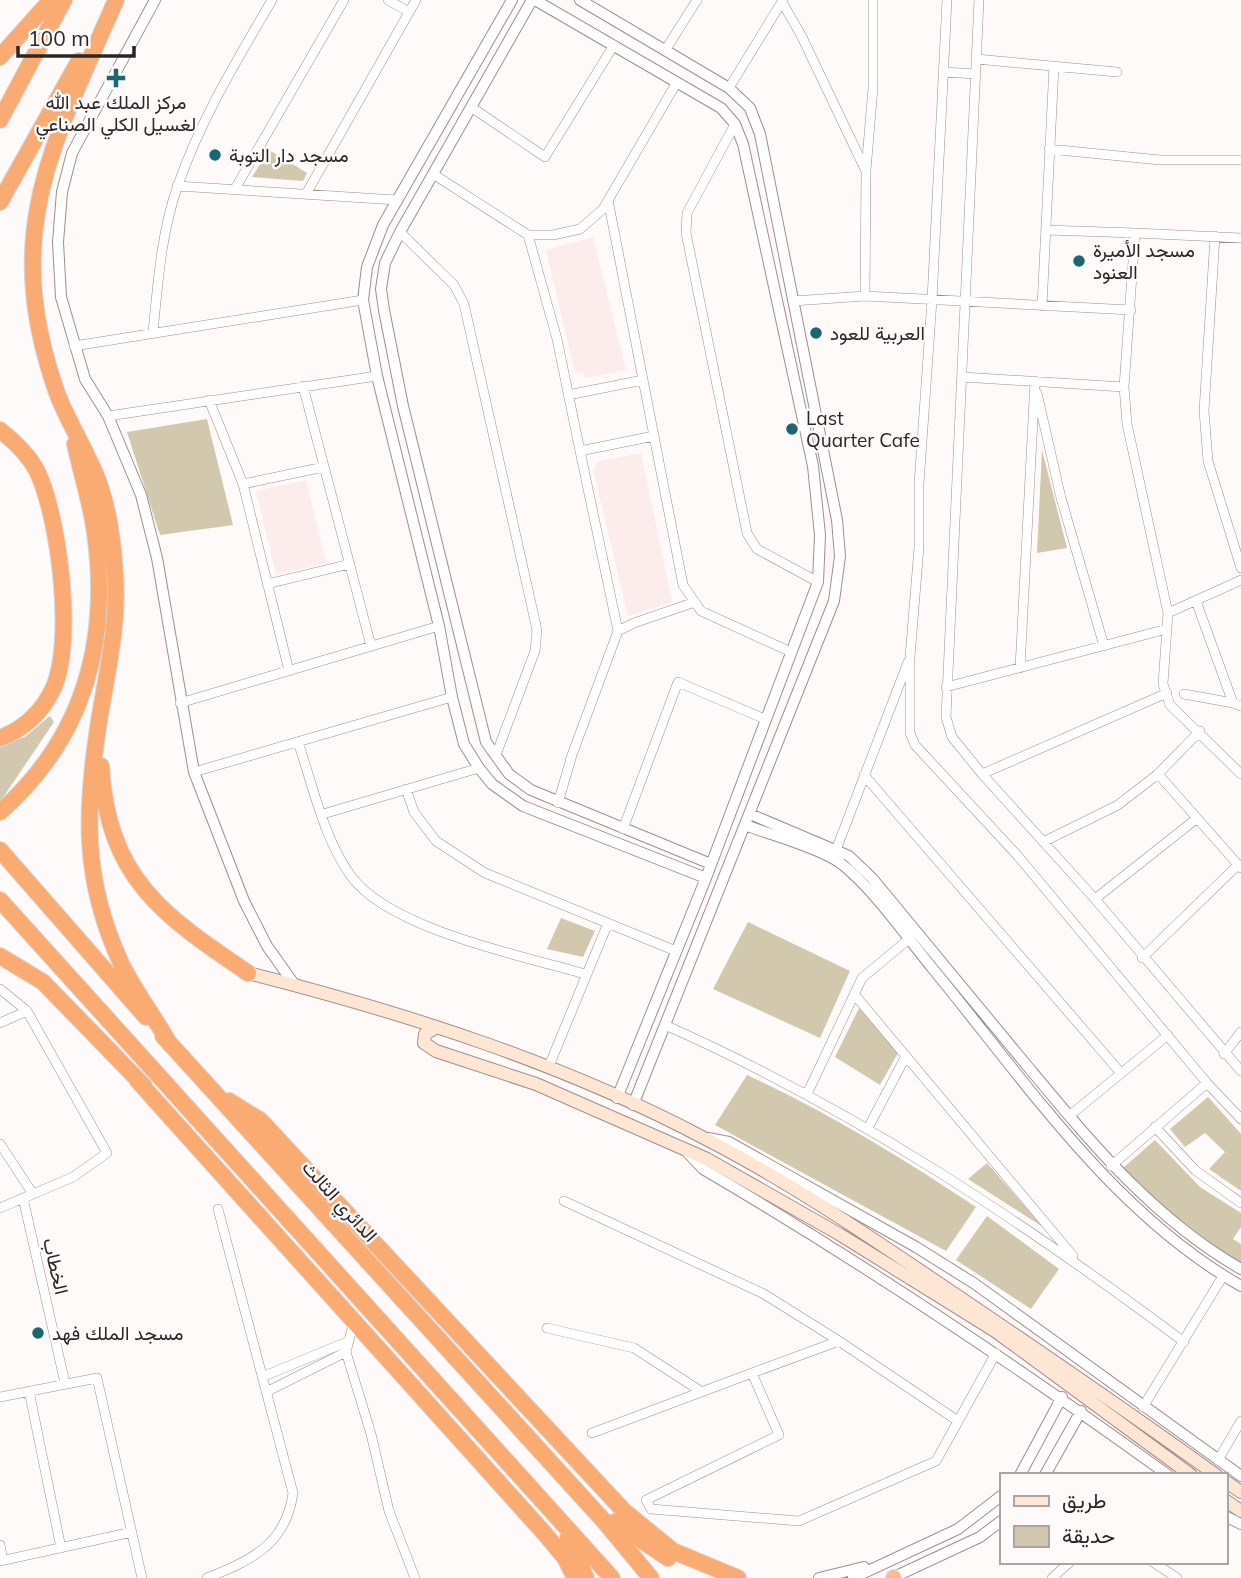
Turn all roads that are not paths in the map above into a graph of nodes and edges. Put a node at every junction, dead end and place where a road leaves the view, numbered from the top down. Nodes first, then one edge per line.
1 (51, 0) edge
2 (64, 0) edge
3 (114, 0) edge
4 (155, 0) edge
5 (272, 0) edge
6 (344, 0) edge
7 (388, 0) edge
8 (416, 0) edge
9 (512, 0) edge
10 (533, 0) edge
11 (580, 0) edge
12 (697, 0) edge
13 (873, 0) edge
14 (947, 0) edge
15 (979, 0) edge
16 (782, 1) edge
17 (409, 12) junction
18 (614, 46) junction
19 (666, 49) junction
20 (0, 57) edge
21 (976, 59) junction
22 (1054, 66) junction
23 (944, 72) junction
24 (1117, 72) dead end
25 (976, 74) junction
26 (677, 82) junction
27 (729, 88) junction
28 (471, 107) junction
29 (0, 120) edge
30 (735, 124) junction
31 (1049, 149) junction
32 (1241, 160) edge
33 (866, 170) junction
34 (433, 174) junction
35 (177, 186) junction
36 (235, 190) junction
37 (306, 194) junction
38 (397, 200) junction
39 (608, 200) junction
40 (0, 202) edge
41 (1045, 230) junction
42 (400, 232) junction
43 (1135, 233) junction
44 (528, 235) junction
45 (1214, 236) junction
46 (1241, 238) edge
47 (865, 296) junction
48 (363, 300) junction
49 (932, 300) junction
50 (793, 301) junction
51 (965, 302) junction
52 (1042, 306) junction
53 (1132, 310) junction
54 (153, 332) junction
55 (74, 346) junction
56 (377, 376) junction
57 (962, 377) junction
58 (643, 380) junction
59 (1035, 381) junction
60 (303, 386) junction
61 (1124, 387) junction
62 (568, 395) junction
63 (209, 400) junction
64 (108, 416) junction
65 (71, 428) junction
66 (0, 430) edge
67 (654, 436) junction
68 (580, 451) junction
69 (324, 467) junction
70 (243, 484) junction
71 (349, 564) junction
72 (1241, 568) edge
73 (1241, 580) edge
74 (818, 582) junction
75 (267, 583) junction
76 (1196, 601) junction
77 (695, 602) junction
78 (1168, 613) junction
79 (439, 626) junction
80 (1167, 629) junction
81 (618, 631) junction
82 (371, 646) junction
83 (1104, 646) junction
84 (791, 652) junction
85 (910, 657) junction
86 (1020, 668) junction
87 (289, 671) junction
88 (946, 687) junction
89 (1167, 693) junction
90 (1184, 694) dead end
91 (452, 697) junction
92 (180, 703) junction
93 (1237, 704) edge
94 (765, 719) junction
95 (99, 724) junction
96 (1200, 731) junction
97 (0, 738) edge
98 (298, 742) junction
99 (496, 755) junction
100 (479, 768) junction
101 (194, 772) junction
102 (982, 774) junction
103 (1158, 774) junction
104 (864, 775) junction
105 (1241, 775) edge
106 (406, 789) junction
107 (558, 803) junction
108 (0, 812) edge
109 (323, 814) junction
110 (1196, 819) junction
111 (748, 820) junction
112 (623, 829) junction
113 (1045, 841) junction
114 (0, 850) edge
115 (836, 850) junction
116 (711, 864) junction
117 (1240, 867) edge
118 (706, 878) junction
119 (1095, 899) junction
120 (0, 900) edge
121 (608, 923) junction
122 (909, 939) junction
123 (676, 951) junction
124 (0, 956) edge
125 (1142, 958) junction
126 (248, 973) joint
127 (585, 974) junction
128 (295, 985) junction
129 (0, 989) edge
130 (854, 994) junction
131 (27, 1011) junction
132 (0, 1023) edge
133 (665, 1025) junction
134 (437, 1027) junction
135 (1241, 1032) edge
136 (1168, 1035) junction
137 (169, 1043) junction
138 (1224, 1055) junction
139 (906, 1056) junction
140 (549, 1066) junction
141 (1241, 1071) edge
142 (1120, 1072) junction
143 (137, 1080) junction
144 (1207, 1083) junction
145 (212, 1090) junction
146 (807, 1094) junction
147 (617, 1098) junction
148 (633, 1105) junction
149 (1069, 1116) junction
150 (1241, 1119) edge
151 (1155, 1127) junction
152 (869, 1128) junction
153 (705, 1138) junction
154 (0, 1144) edge
155 (684, 1149) junction
156 (235, 1161) junction
157 (1111, 1166) junction
158 (28, 1196) junction
159 (564, 1202) dead end
160 (1241, 1203) edge
161 (0, 1208) edge
162 (218, 1209) dead end
163 (1079, 1264) junction
164 (1241, 1269) edge
165 (1223, 1276) junction
166 (1241, 1286) edge
167 (444, 1316) junction
168 (354, 1321) junction
169 (547, 1328) dead end
170 (349, 1341) junction
171 (839, 1341) junction
172 (1184, 1342) junction
173 (346, 1352) junction
174 (996, 1353) junction
175 (752, 1373) junction
176 (262, 1377) junction
177 (65, 1383) junction
178 (481, 1386) junction
179 (29, 1391) junction
180 (266, 1392) junction
181 (702, 1392) junction
182 (0, 1397) edge
183 (1062, 1397) junction
184 (1143, 1407) junction
185 (1081, 1411) junction
186 (958, 1421) junction
187 (1241, 1421) edge
188 (593, 1433) dead end
189 (1218, 1460) junction
190 (1021, 1473) edge
191 (1046, 1473) edge
192 (1165, 1473) edge
193 (1188, 1473) edge
194 (1213, 1473) edge
195 (1241, 1476) edge
196 (1000, 1497) edge
197 (585, 1500) junction
198 (555, 1513) junction
199 (1000, 1522) edge
200 (132, 1532) junction
201 (0, 1545) edge
202 (61, 1548) junction
203 (897, 1558) junction
204 (2, 1561) edge
205 (1068, 1564) edge
206 (1156, 1564) edge
207 (1162, 1569) junction
208 (897, 1577) edge
209 (142, 1578) edge
210 (207, 1578) edge
211 (415, 1578) edge
212 (575, 1578) edge
213 (586, 1578) edge
214 (612, 1578) edge
215 (650, 1578) edge
216 (726, 1578) edge
217 (738, 1578) edge
218 (819, 1578) edge
219 (853, 1578) edge
220 (1052, 1578) edge
221 (1154, 1578) edge
222 (1177, 1578) edge

1 - 20 highway
2 - 29 highway
3 - 40 highway
3 - 65 highway
4 - 55 street
5 - 35 street
6 - 36 street
7 - 17 street
8 - 17 street
9 - 38 street
10 - 18 street
10 - 28 street
11 - 19 street
12 - 19 street
13 - 33 street
14 - 23 street
15 - 21 street
16 - 27 street
16 - 33 street
17 - 37 street
18 - 26 street
18 - 28 street
19 - 27 street
21 - 22 street
21 - 25 street
22 - 24 street
22 - 31 street
23 - 25 street
23 - 49 street
25 - 51 street
26 - 30 street
26 - 39 street
27 - 50 street
28 - 34 street
30 - 74 street
30 - 74 street
31 - 32 street
31 - 41 street
33 - 47 street
34 - 42 street
34 - 44 street
35 - 36 street
35 - 54 street
36 - 37 street
37 - 38 street
38 - 48 street
39 - 44 street
39 - 58 street
41 - 43 street
41 - 52 street
42 - 99 street
42 - 99 street
43 - 45 street
43 - 53 street
44 - 62 street
45 - 46 street
45 - 72 street
47 - 49 street
47 - 50 street
48 - 54 street
48 - 56 street
49 - 51 street
49 - 85 street
50 - 111 street
51 - 52 street
51 - 57 street
52 - 53 street
53 - 61 street
54 - 55 street
55 - 64 street
56 - 60 street
56 - 79 street
57 - 59 street
57 - 88 street
58 - 62 street
58 - 67 street
59 - 61 street
59 - 83 street
59 - 86 street
60 - 63 street
60 - 69 street
61 - 78 street
62 - 68 street
63 - 64 street
63 - 70 street
64 - 92 street
65 - 95 highway
65 - 108 highway
66 - 97 highway
67 - 68 street
67 - 77 street
68 - 81 street
69 - 70 street
69 - 71 street
70 - 75 street
71 - 75 street
71 - 82 street
73 - 76 street
74 - 84 street
75 - 87 street
76 - 78 street
76 - 93 street
77 - 81 street
77 - 84 street
78 - 80 street
79 - 82 street
79 - 91 street
80 - 83 street
80 - 89 street
81 - 107 street
82 - 87 street
83 - 86 street
84 - 94 street
85 - 104 street
85 - 136 street
86 - 88 street
87 - 92 street
88 - 102 street
89 - 96 street
89 - 102 street
90 - 93 street
91 - 98 street
91 - 100 street
92 - 101 street
94 - 112 street
94 - 116 street
95 - 126 highway
95 - 137 highway
96 - 103 street
96 - 105 street
98 - 101 street
98 - 109 street
99 - 107 street
100 - 106 street
100 - 118 street
101 - 128 street
102 - 113 street
103 - 110 street
103 - 113 street
104 - 115 street
104 - 142 street
106 - 109 street
106 - 121 street
107 - 112 street
109 - 127 street
110 - 117 street
110 - 119 street
111 - 115 street
111 - 122 street
111 - 133 street
112 - 116 street
113 - 119 street
114 - 137 highway, الدائري الثالث
115 - 149 street
116 - 118 street
117 - 125 street
118 - 123 street
119 - 125 street
120 - 156 highway
121 - 123 street
121 - 127 street
122 - 130 street
122 - 165 street
123 - 147 street
124 - 143 highway
125 - 138 street
126 - 128 main road
127 - 140 street
128 - 134 main road
129 - 131 street
130 - 139 street
130 - 146 street
131 - 132 street
131 - 158 street
133 - 146 street
133 - 148 street
134 - 140 main road
134 - 155 main road
135 - 138 street
136 - 142 street
136 - 144 street
137 - 145 highway, الدائري الثالث
138 - 141 street
139 - 152 street
139 - 163 street
140 - 147 main road
142 - 149 street
143 - 156 highway
143 - 168 highway
144 - 150 street
144 - 151 street
145 - 167 highway
145 - 178 highway, الدائري الثالث
146 - 152 street
147 - 148 main road
148 - 153 main road
149 - 157 street
151 - 157 street
151 - 160 street
152 - 163 street
153 - 184 street
153 - 194 main road
154 - 158 street
155 - 174 street
155 - 193 main road
156 - 198 highway
157 - 164 street
158 - 161 street
158 - 177 street, الخطاب
159 - 171 street
162 - 176 street
163 - 172 street
165 - 166 street
165 - 172 street
167 - 178 highway
167 - 217 highway
168 - 170 street
168 - 212 highway
169 - 181 street
170 - 173 street
170 - 176 street
171 - 175 street
171 - 186 street
172 - 184 street
173 - 180 street
173 - 211 street
174 - 183 street
174 - 186 street
175 - 181 street
175 - 186 street
176 - 180 street
177 - 179 street
177 - 200 street
178 - 197 highway, الدائري الثالث
179 - 182 street
179 - 202 street
180 - 210 street
181 - 188 street
183 - 185 street
183 - 190 street
184 - 189 street
185 - 191 street
185 - 192 street
187 - 189 street
189 - 195 street
196 - 203 street
197 - 215 highway, الدائري الثالث
197 - 216 highway
198 - 213 highway
198 - 214 highway
199 - 208 street
200 - 202 street
200 - 209 street
201 - 204 street
202 - 204 street
203 - 218 street
203 - 219 street
205 - 220 street
206 - 207 street
207 - 221 street
207 - 222 street

